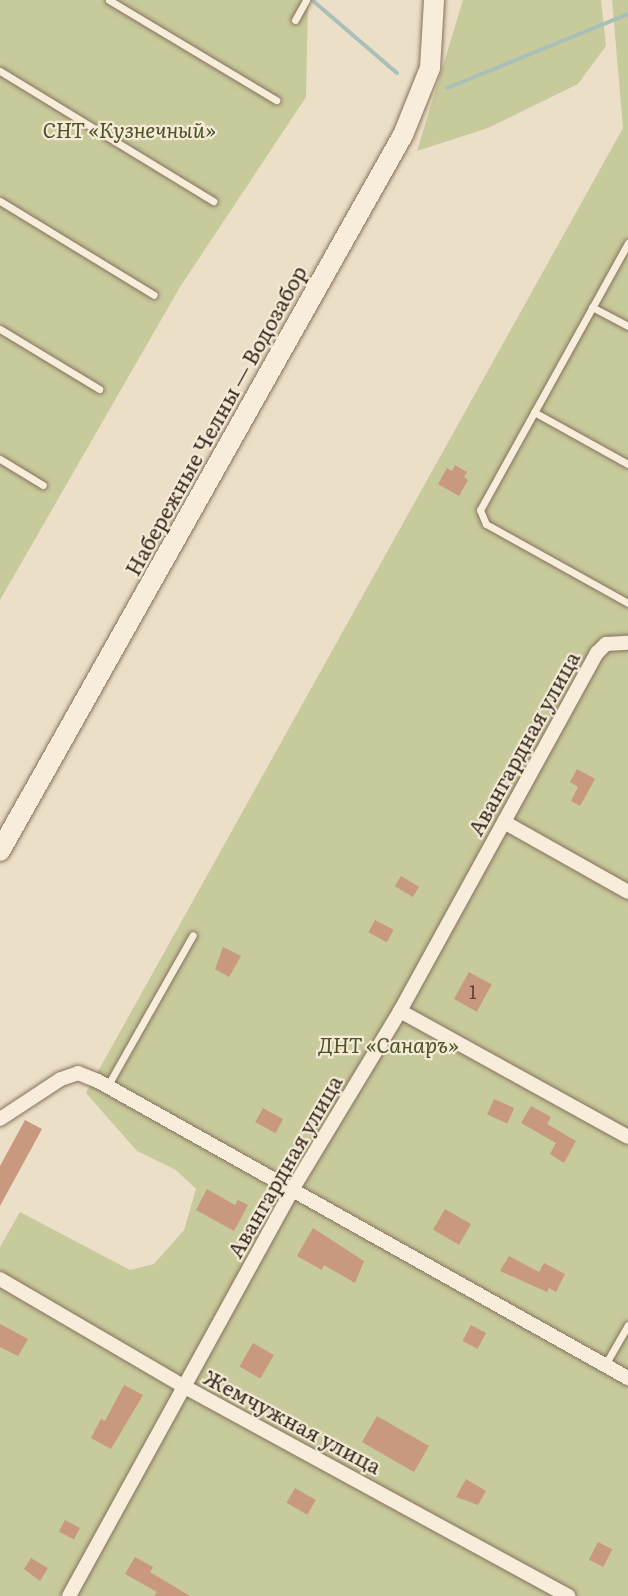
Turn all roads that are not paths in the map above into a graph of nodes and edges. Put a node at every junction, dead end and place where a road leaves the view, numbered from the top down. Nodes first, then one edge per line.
1 (109, 0) edge
2 (306, 0) edge
3 (434, 0) edge
4 (295, 20) dead end
5 (0, 71) edge
6 (276, 100) dead end
7 (0, 201) edge
8 (213, 201) dead end
9 (628, 243) edge
10 (154, 295) dead end
11 (592, 307) junction
12 (628, 326) edge
13 (0, 329) edge
14 (99, 389) dead end
15 (534, 412) junction
16 (0, 459) edge
17 (628, 464) edge
18 (43, 485) dead end
19 (628, 603) edge
20 (622, 642) edge
21 (504, 822) junction
22 (0, 851) edge
23 (628, 892) edge
24 (193, 935) dead end
25 (400, 1011) junction
26 (108, 1085) junction
27 (0, 1119) edge
28 (628, 1137) edge
29 (292, 1190) junction
30 (0, 1279) edge
31 (628, 1325) edge
32 (605, 1365) junction
33 (628, 1378) edge
34 (183, 1386) junction
35 (69, 1596) edge
36 (568, 1596) edge

1 - 6 lane
2 - 4 lane
3 - 22 main road, Набережные Челны — Водозабор
5 - 8 lane
7 - 10 lane
9 - 11 lane
11 - 12 lane
11 - 15 lane
13 - 14 lane
15 - 17 lane
15 - 19 lane
16 - 18 lane
20 - 21 street, Авангардная улица
21 - 23 street
21 - 25 street, Авангардная улица
24 - 26 lane
25 - 28 street
25 - 29 street, Авангардная улица
26 - 27 street
26 - 29 street
29 - 32 street
29 - 34 street, Авангардная улица
30 - 34 street, Жемчужная улица
31 - 32 lane
32 - 33 street
34 - 35 street, Авангардная улица
34 - 36 street, Жемчужная улица

